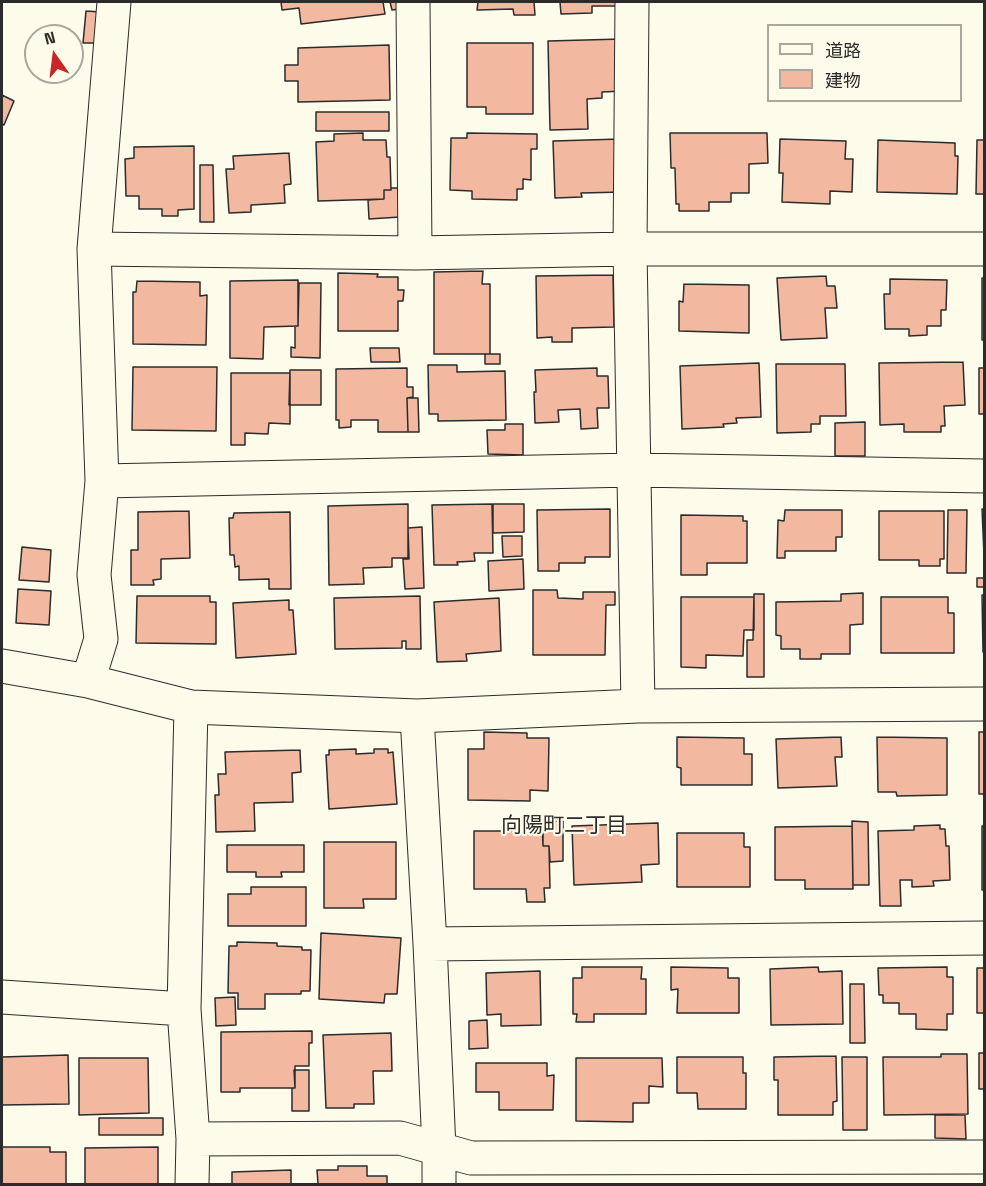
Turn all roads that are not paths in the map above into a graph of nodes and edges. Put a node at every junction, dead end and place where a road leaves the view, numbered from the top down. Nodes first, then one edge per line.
1 (114, 2) edge
2 (413, 2) edge
3 (632, 2) edge
4 (94, 249) junction
5 (630, 249) junction
6 (984, 249) edge
7 (415, 253) junction
8 (634, 470) junction
9 (984, 476) edge
10 (102, 481) junction
11 (2, 666) edge
12 (88, 681) junction
13 (984, 704) edge
14 (190, 706) junction
15 (638, 706) junction
16 (417, 716) junction
17 (984, 938) edge
18 (430, 944) junction
19 (2, 997) edge
20 (184, 1009) junction
21 (193, 1139) junction
22 (439, 1149) junction
23 (984, 1157) edge
24 (192, 1185) edge
25 (439, 1185) edge

1 - 4 street
2 - 7 street
3 - 5 street
4 - 7 street
4 - 10 street
5 - 6 street
5 - 7 street
5 - 8 street
8 - 9 street
8 - 10 street
8 - 15 street
10 - 12 street
11 - 12 street
12 - 14 street
13 - 15 street
14 - 16 street
14 - 20 street
15 - 16 street
16 - 18 street
17 - 18 street
18 - 22 street
19 - 20 street
20 - 21 street
21 - 22 street
21 - 24 street
22 - 23 street
22 - 25 street

